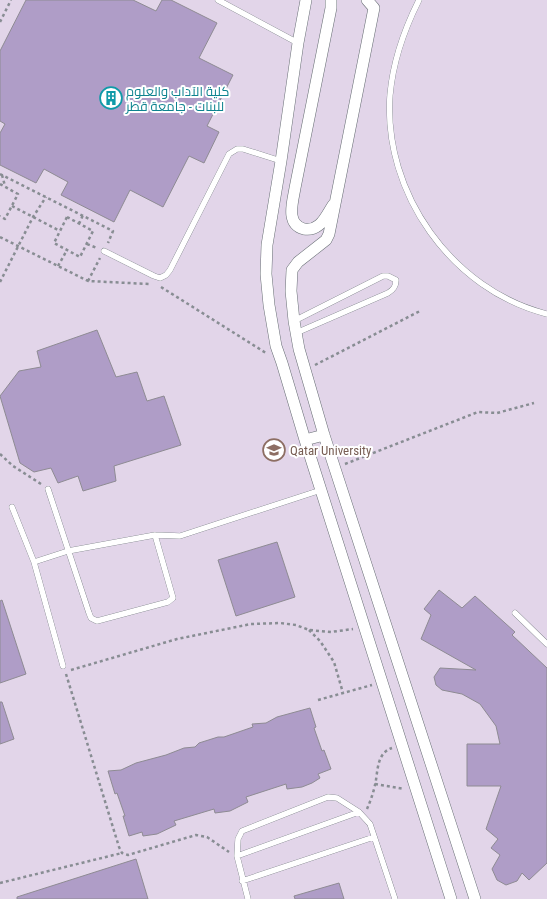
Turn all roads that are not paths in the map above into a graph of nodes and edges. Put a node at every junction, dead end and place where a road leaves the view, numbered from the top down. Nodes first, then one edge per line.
1 (218, 0) edge
2 (306, 0) edge
3 (331, 0) edge
4 (420, 0) edge
5 (372, 3) edge
6 (298, 43) junction
7 (282, 161) junction
8 (335, 202) junction
9 (104, 251) road end
10 (547, 314) edge
11 (294, 321) junction
12 (296, 333) junction
13 (324, 434) junction
14 (305, 440) junction
15 (48, 489) road end
16 (321, 490) junction
17 (12, 507) dead end
18 (155, 535) junction
19 (68, 551) junction
20 (34, 562) junction
21 (515, 613) dead end
22 (547, 644) edge
23 (63, 666) dead end
24 (359, 812) junction
25 (374, 837) junction
26 (237, 856) junction
27 (242, 882) junction
28 (248, 899) edge
29 (395, 899) edge
30 (452, 899) edge
31 (475, 899) edge

1 - 6 lane
2 - 6 street
3 - 8 street
4 - 10 lane
5 - 8 street
6 - 7 street
7 - 9 lane
7 - 14 street
8 - 11 street
11 - 12 street
11 - 12 lane
12 - 13 street
13 - 14 street
13 - 31 street
14 - 16 street
15 - 19 lane
16 - 18 lane
16 - 30 street
17 - 20 lane
18 - 19 lane
18 - 19 lane
19 - 20 lane
20 - 23 lane
21 - 22 lane
24 - 25 lane
24 - 26 lane
24 - 26 lane
25 - 27 lane
25 - 29 lane
26 - 27 lane
27 - 28 lane

